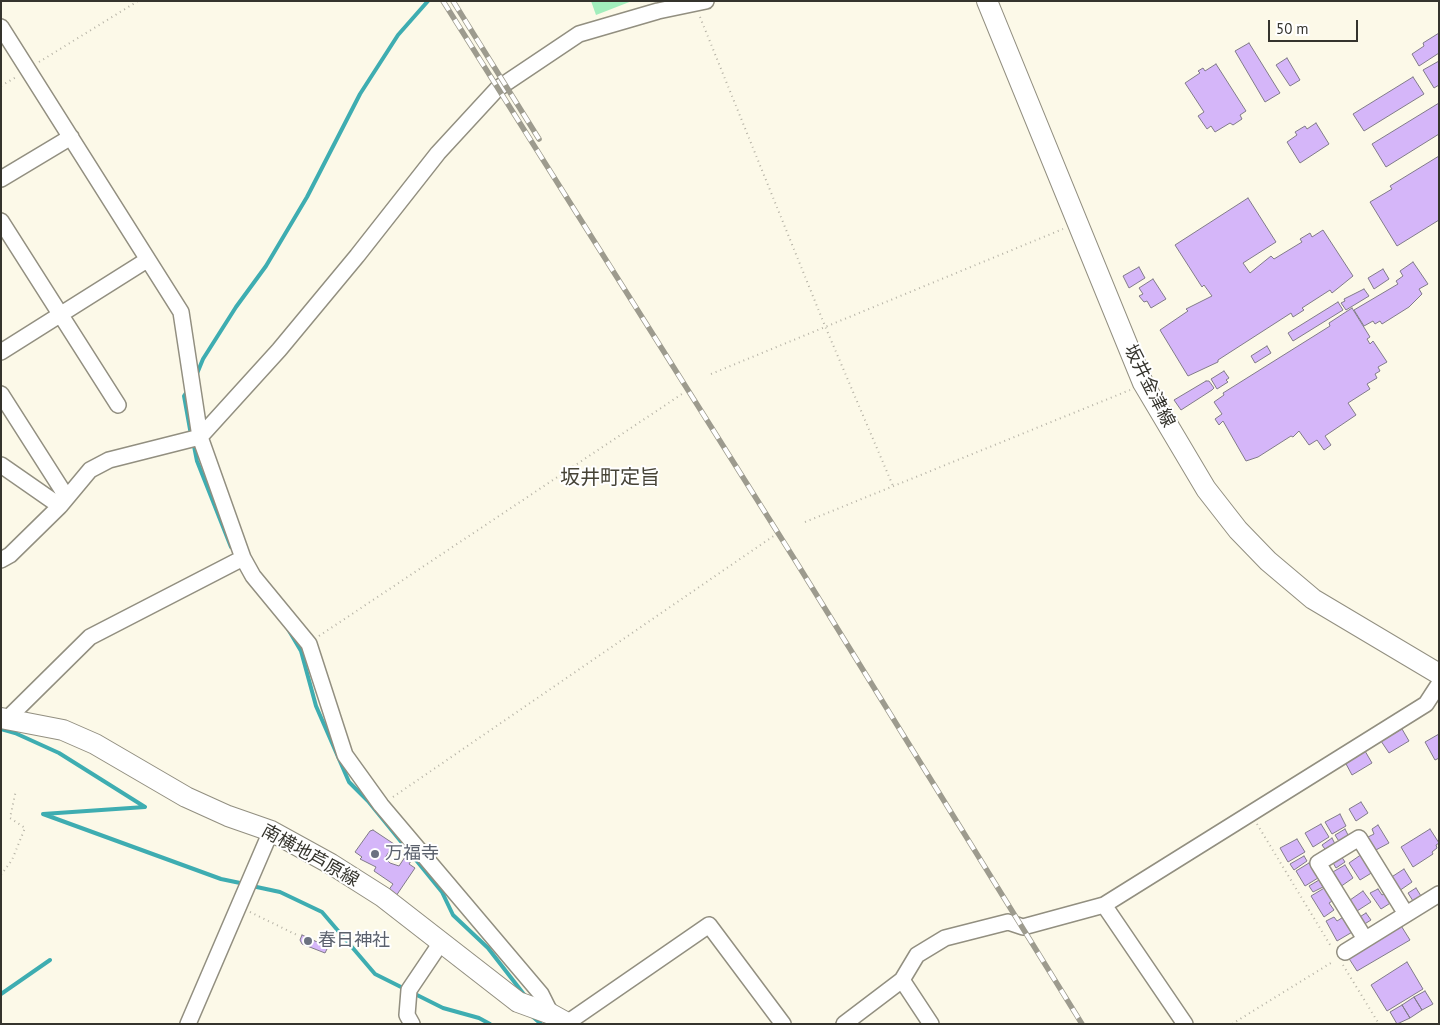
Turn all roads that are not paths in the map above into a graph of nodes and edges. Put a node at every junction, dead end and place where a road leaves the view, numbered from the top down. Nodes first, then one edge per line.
1 (987, 1) edge
2 (700, 3) edge
3 (1, 27) edge
4 (72, 136) junction
5 (1, 179) edge
6 (1, 220) edge
7 (147, 260) junction
8 (61, 314) junction
9 (1, 352) edge
10 (1, 394) edge
11 (118, 405) dead end
12 (200, 437) junction
13 (1, 465) edge
14 (63, 501) junction
15 (243, 558) junction
16 (1, 560) edge
17 (1439, 674) edge
18 (1439, 684) edge
19 (4, 718) edge
20 (271, 831) junction
21 (1439, 894) edge
22 (1104, 905) junction
23 (1406, 914) junction
24 (1366, 939) junction
25 (440, 944) junction
26 (1339, 951) road end
27 (902, 980) junction
28 (549, 1015) edge
29 (188, 1024) edge
30 (412, 1024) edge
31 (783, 1024) edge
32 (844, 1024) edge
33 (931, 1024) edge
34 (1185, 1024) edge

1 - 17 main road, 坂井金津線
2 - 12 street
3 - 4 street
4 - 5 street
4 - 7 street
6 - 8 street
7 - 8 street
7 - 12 street
8 - 9 street
8 - 11 street
10 - 14 street
12 - 14 street
12 - 15 street
13 - 14 street
14 - 16 street
15 - 19 street
15 - 28 street
18 - 22 street
19 - 20 main road, 南横地芦原線
20 - 25 main road, 南横地芦原線
20 - 29 street
21 - 23 street
22 - 27 street
22 - 34 street
23 - 24 street
23 - 24 street
24 - 26 street
25 - 28 main road, 南横地芦原線
25 - 30 street
27 - 32 street
27 - 33 street
28 - 31 street

